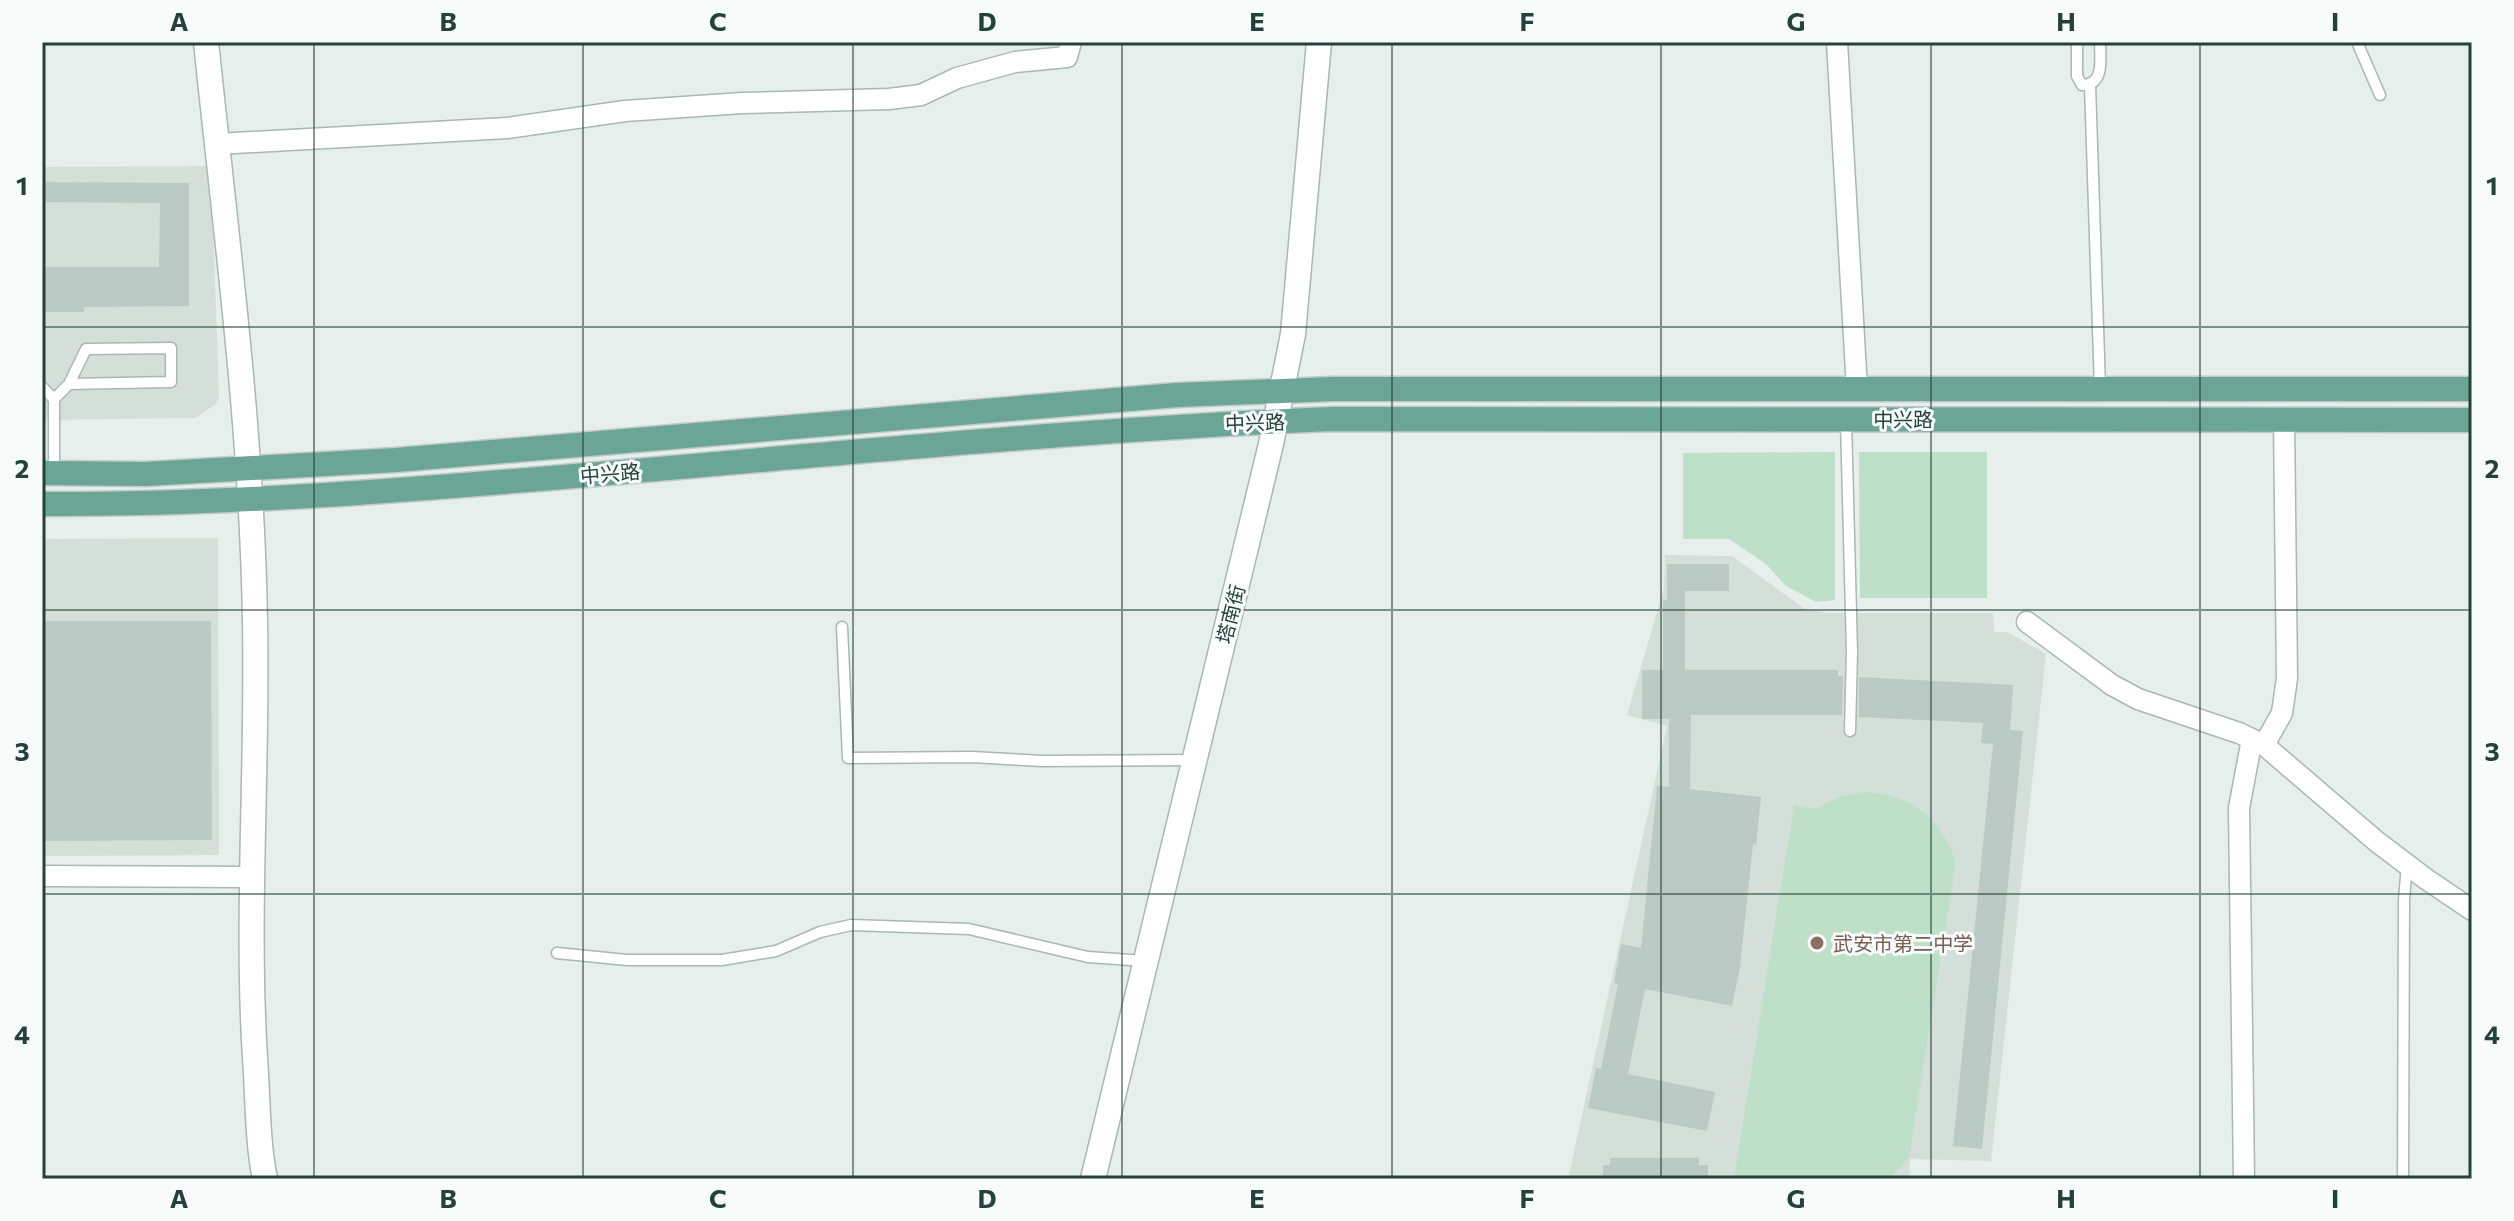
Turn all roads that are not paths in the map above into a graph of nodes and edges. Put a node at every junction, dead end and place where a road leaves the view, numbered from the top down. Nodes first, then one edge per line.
1 (206, 42) edge
2 (1071, 42) edge
3 (1319, 42) edge
4 (1837, 42) edge
5 (2077, 42) edge
6 (2100, 42) edge
7 (2357, 42) edge
8 (2090, 85) junction
9 (2380, 95) dead end
10 (217, 144) junction
11 (69, 384) junction
12 (42, 387) edge
13 (2100, 388) junction
14 (1857, 389) junction
15 (2472, 389) edge
16 (1282, 391) junction
17 (54, 399) junction
18 (1846, 419) junction
19 (2284, 419) junction
20 (2472, 420) edge
21 (1276, 422) junction
22 (248, 468) junction
23 (48, 473) edge
24 (249, 499) junction
25 (42, 504) edge
26 (2027, 622) dead end
27 (842, 627) dead end
28 (1850, 731) dead end
29 (2258, 742) junction
30 (1194, 760) junction
31 (2407, 864) junction
32 (42, 876) edge
33 (251, 877) junction
34 (2472, 910) edge
35 (557, 953) dead end
36 (1145, 961) junction
37 (265, 1179) edge
38 (1093, 1179) edge
39 (2244, 1179) edge
40 (2403, 1179) edge

1 - 10 street
2 - 10 street
3 - 16 street, 塔南街
4 - 14 street
5 - 8 lane
6 - 8 lane
7 - 9 lane
8 - 13 lane
10 - 22 street
11 - 11 lane
11 - 17 lane
12 - 17 lane
13 - 14 main road, 中兴路
13 - 15 main road, 中兴路
14 - 16 main road, 中兴路
16 - 21 street, 塔南街
16 - 22 main road, 中兴路
17 - 23 lane
18 - 19 main road, 中兴路
18 - 21 main road, 中兴路
18 - 28 lane
19 - 20 main road, 中兴路
19 - 29 street
21 - 24 main road, 中兴路
21 - 30 street, 塔南街
22 - 23 main road, 中兴路
22 - 24 street
24 - 25 main road, 中兴路
24 - 33 street
26 - 29 street
27 - 30 lane
29 - 31 street
29 - 39 street
30 - 36 street, 塔南街
31 - 34 street
31 - 40 lane
32 - 33 street
33 - 37 street
35 - 36 lane
36 - 38 street, 塔南街

